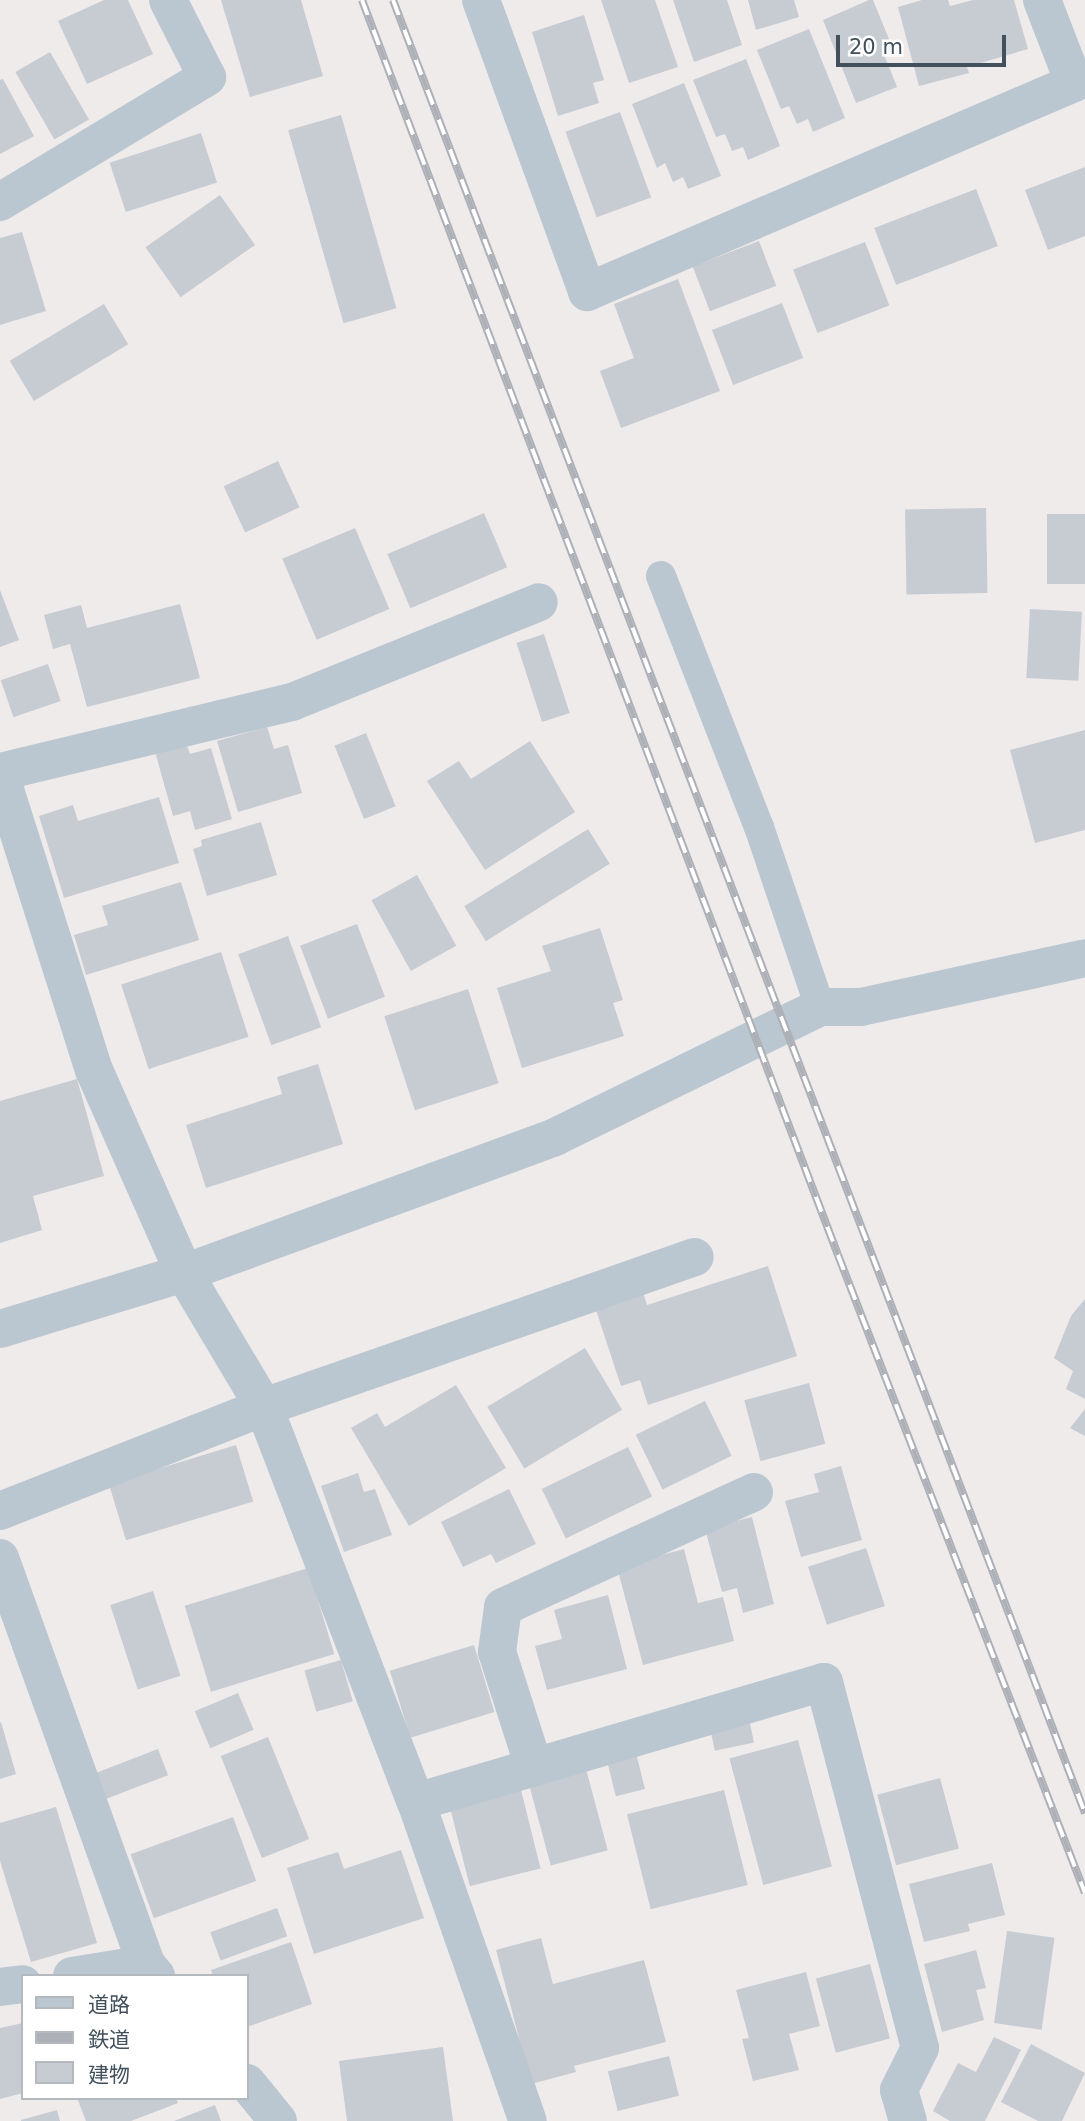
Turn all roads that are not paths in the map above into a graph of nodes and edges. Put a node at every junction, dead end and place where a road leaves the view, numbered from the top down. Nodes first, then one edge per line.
1 (168, 0) edge
2 (481, 0) edge
3 (1042, 0) edge
4 (1080, 81) edge
5 (0, 202) edge
6 (661, 576) dead end
7 (539, 602) dead end
8 (0, 773) edge
9 (1085, 958) edge
10 (821, 1007) junction
11 (695, 1257) dead end
12 (184, 1273) junction
13 (0, 1329) edge
14 (264, 1407) junction
15 (754, 1492) dead end
16 (0, 1511) edge
17 (0, 1558) edge
18 (534, 1767) junction
19 (416, 1802) junction
20 (151, 1970) edge
21 (98, 1974) edge
22 (21, 1984) edge
23 (0, 1987) edge
24 (248, 2085) edge
25 (278, 2121) edge
26 (527, 2121) edge
27 (908, 2121) edge

1 - 5 street
2 - 4 street
3 - 4 street
6 - 10 lane
7 - 8 street
8 - 12 street
9 - 10 street
10 - 12 street
11 - 14 street
12 - 13 street
12 - 14 street
14 - 16 street
14 - 19 street
15 - 18 street
17 - 20 street
18 - 19 street
18 - 27 street
19 - 26 street
20 - 21 street
22 - 23 street
24 - 25 street

